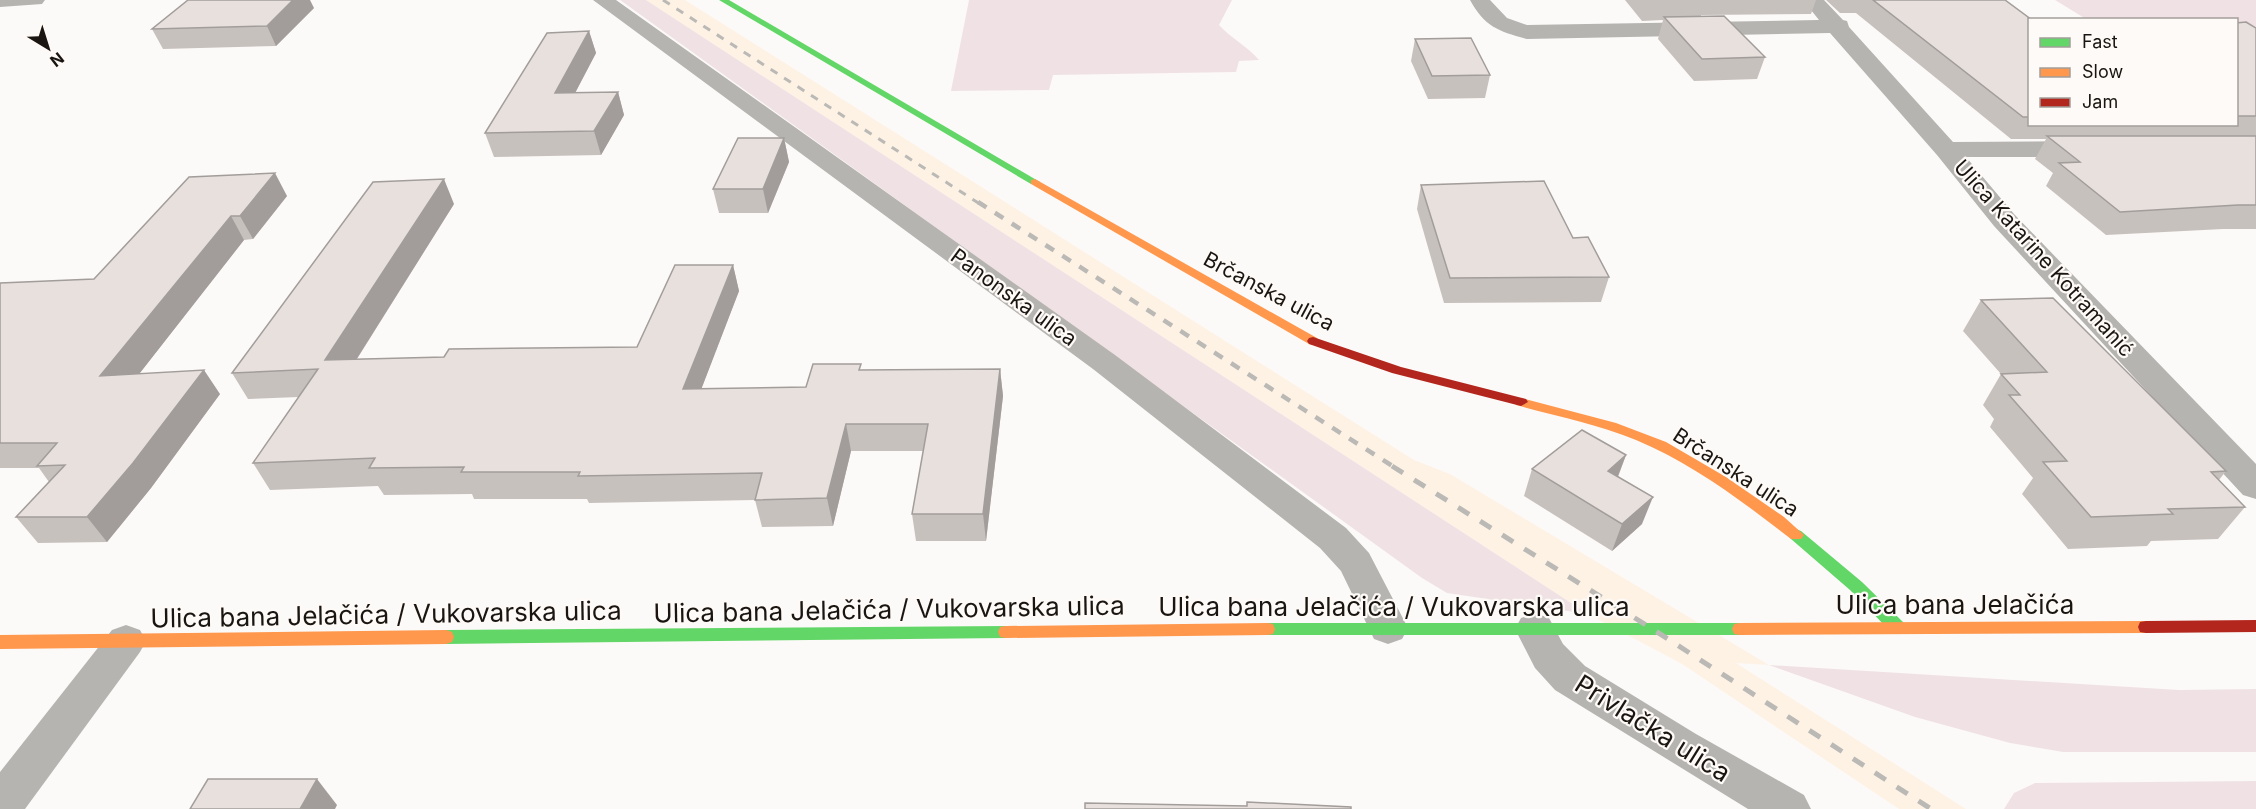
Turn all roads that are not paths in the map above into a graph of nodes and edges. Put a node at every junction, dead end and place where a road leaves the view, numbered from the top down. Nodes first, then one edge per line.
1 (35, 0) edge
2 (603, 0) edge
3 (723, 0) edge
4 (1480, 0) edge
5 (1813, 0) edge
6 (0, 1) edge
7 (1839, 26) junction
8 (2106, 149) edge
9 (1946, 150) junction
10 (2256, 486) edge
11 (2256, 626) edge
12 (1388, 628) junction
13 (1898, 628) junction
14 (1535, 629) junction
15 (1654, 630) joint
16 (126, 640) junction
17 (0, 642) edge
18 (0, 807) edge
19 (1788, 809) edge

1 - 6 street
2 - 12 street, Panonska ulica
3 - 13 main road, Brčanska ulica
4 - 7 street
5 - 7 street
7 - 9 street
8 - 9 street, Ulica Katarine Kotramanić
9 - 10 street, Ulica Katarine Kotramanić
11 - 13 main road, Ulica bana Jelačića
12 - 14 main road, Ulica bana Jelačića / Vukovarska ulica
12 - 16 main road, Ulica bana Jelačića / Vukovarska ulica
13 - 15 main road, Ulica bana Jelačića
14 - 15 main road, Ulica bana Jelačića / Vukovarska ulica
14 - 19 street, Privlačka ulica
16 - 17 main road, Ulica bana Jelačića / Vukovarska ulica
16 - 18 street

